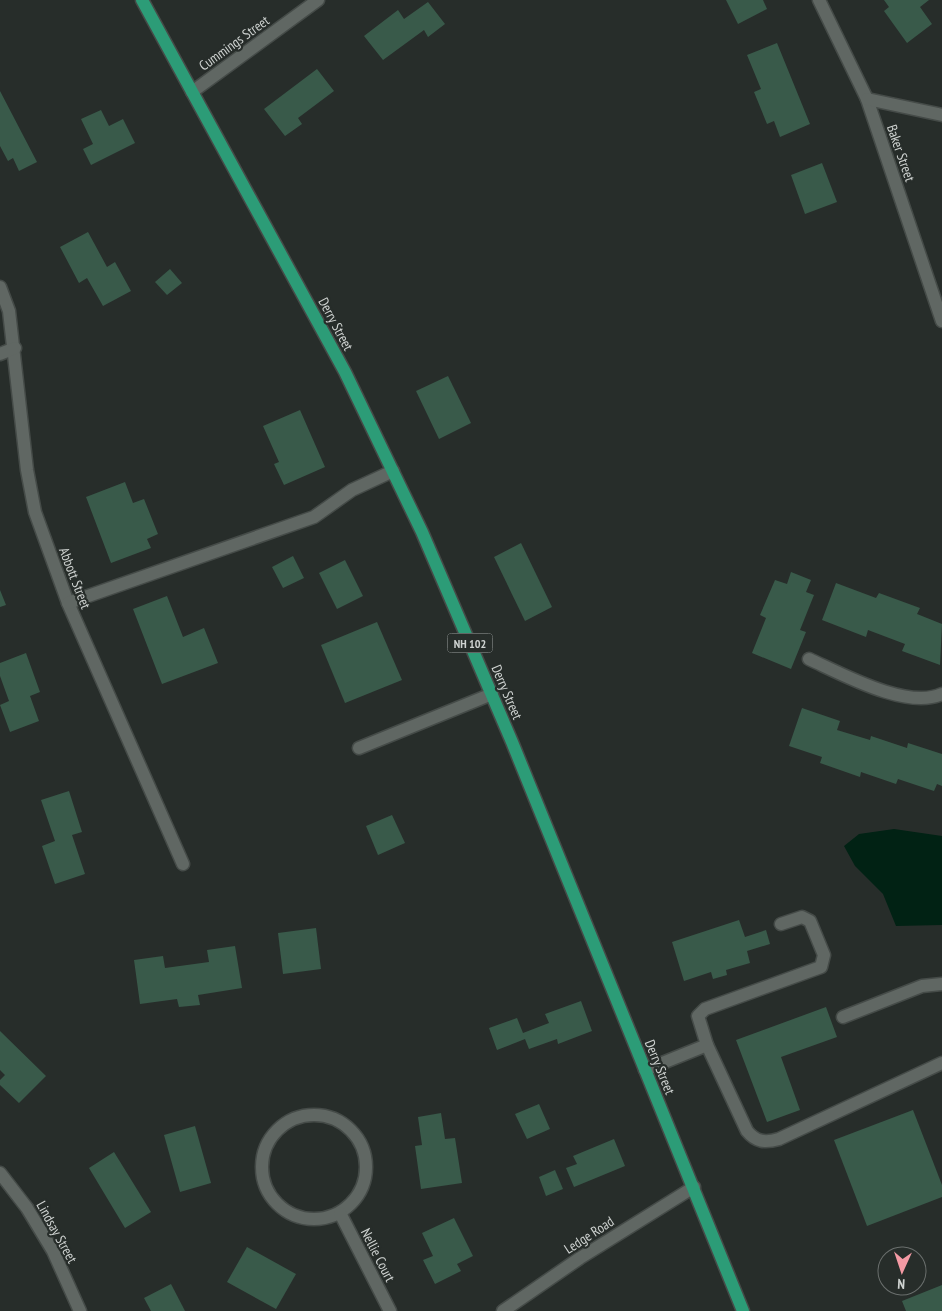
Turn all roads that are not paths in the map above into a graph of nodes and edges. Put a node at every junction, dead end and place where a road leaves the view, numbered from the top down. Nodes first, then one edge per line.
1 (142, 0) edge
2 (318, 0) edge
3 (819, 0) edge
4 (192, 92) junction
5 (866, 99) junction
6 (942, 115) edge
7 (0, 286) edge
8 (942, 321) edge
9 (15, 348) junction
10 (0, 354) edge
11 (393, 471) junction
12 (68, 603) junction
13 (808, 659) dead end
14 (492, 694) junction
15 (942, 694) edge
16 (359, 748) dead end
17 (183, 864) dead end
18 (781, 924) dead end
19 (942, 984) edge
20 (843, 1017) dead end
21 (706, 1045) junction
22 (942, 1063) edge
23 (645, 1070) junction
24 (0, 1173) edge
25 (694, 1187) junction
26 (340, 1212) junction
27 (80, 1311) edge
28 (390, 1311) edge
29 (503, 1311) edge
30 (743, 1311) edge

1 - 4 main road, Derry Street / NH 102
2 - 4 street, Cummings Street
3 - 5 street, Baker Street
4 - 11 main road, Derry Street / NH 102
5 - 6 street
5 - 8 street, Baker Street
7 - 9 street, Abbott Street
9 - 10 street
9 - 12 street, Abbott Street
11 - 12 street
11 - 14 main road, Derry Street / NH 102
12 - 17 street, Abbott Street
13 - 15 street
14 - 16 street
14 - 23 main road, Derry Street / NH 102
18 - 21 street
19 - 20 street
21 - 22 street
21 - 23 street
23 - 25 main road, Derry Street / NH 102
24 - 27 street, Lindsay Street
25 - 29 street, Ledge Road
25 - 30 main road, Derry Street / NH 102
26 - 26 street
26 - 28 street, Nellie Court

